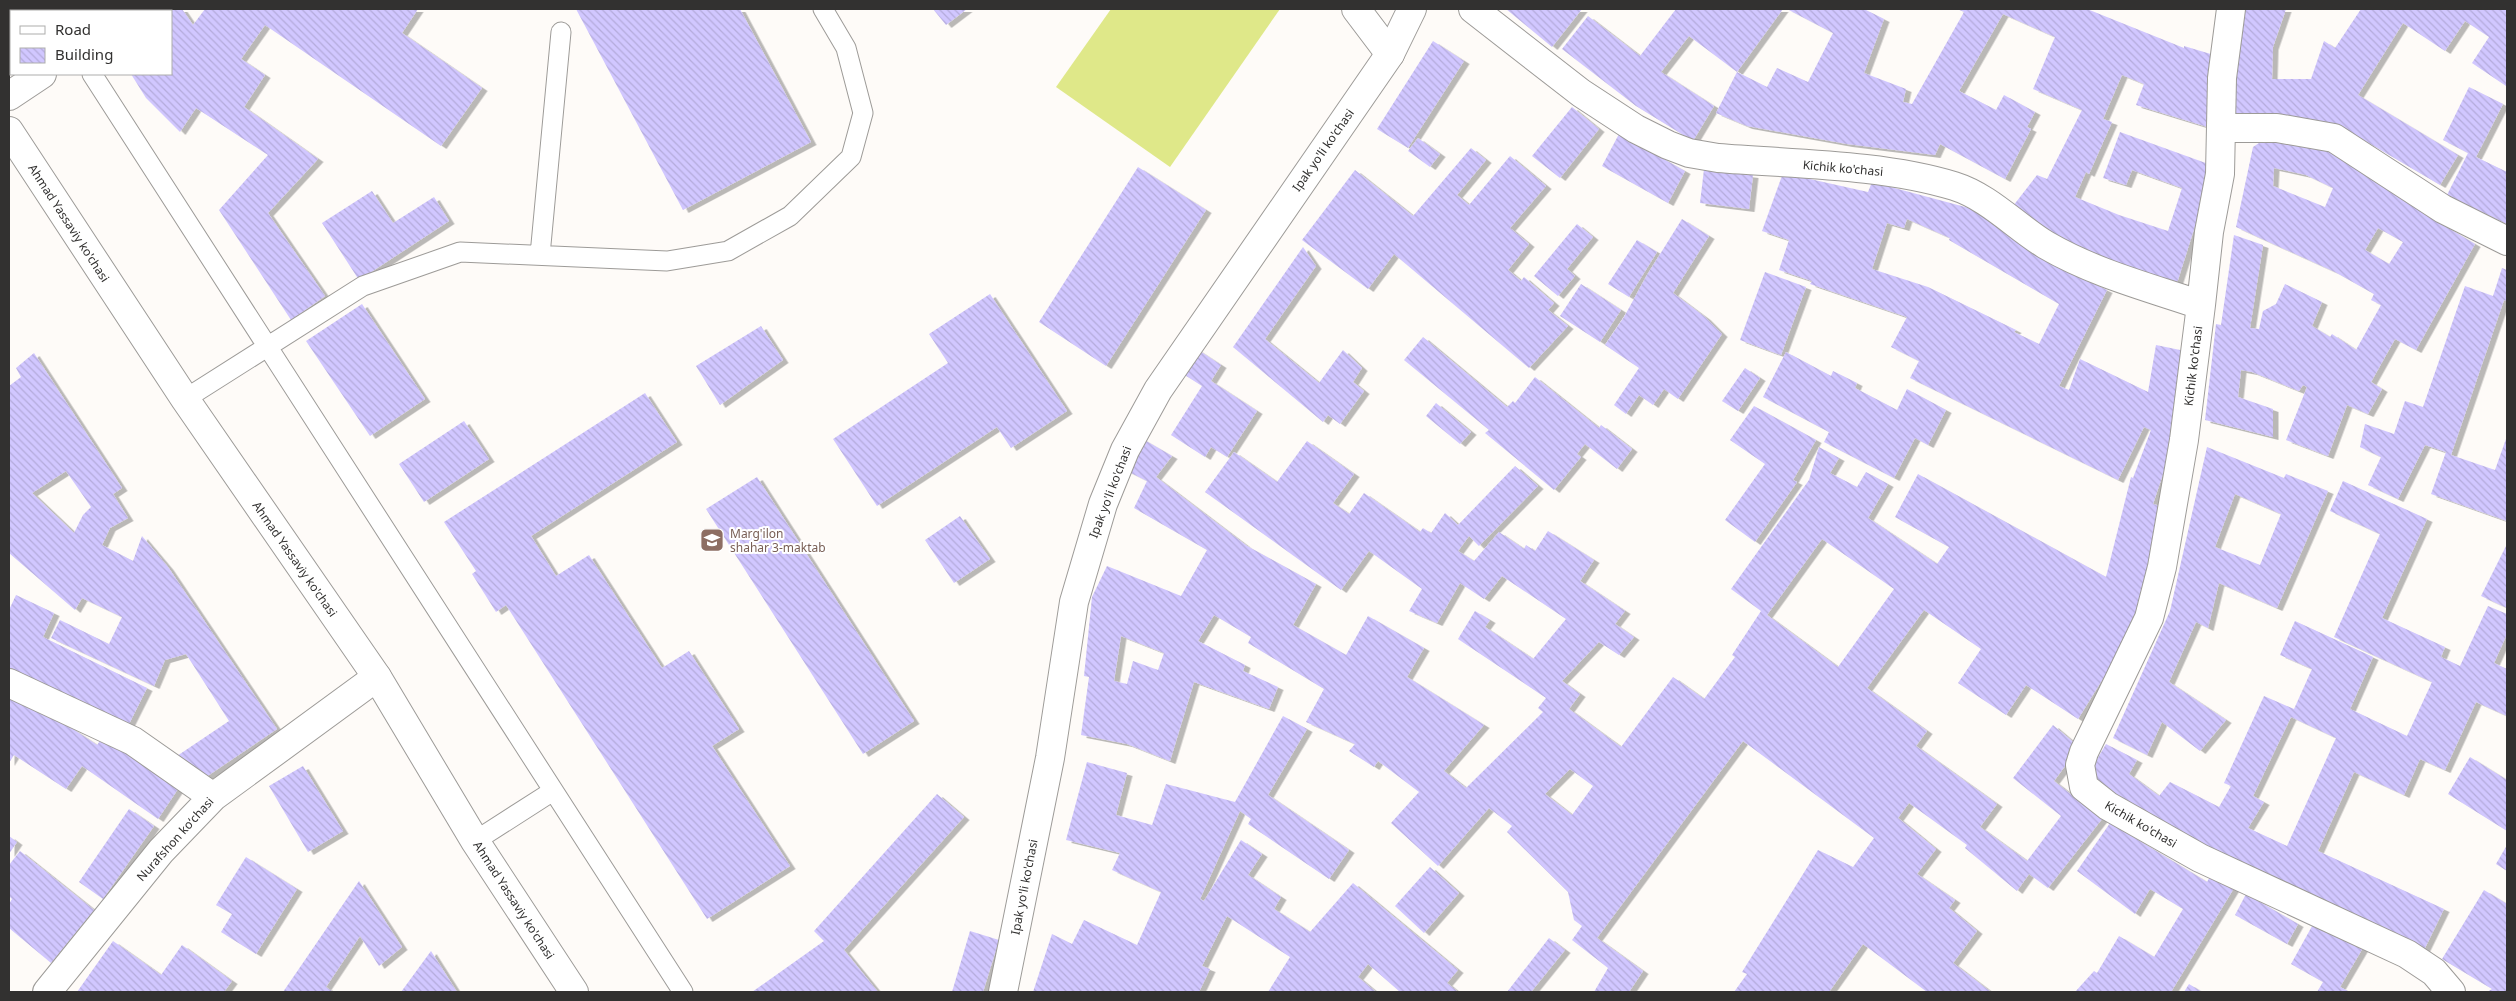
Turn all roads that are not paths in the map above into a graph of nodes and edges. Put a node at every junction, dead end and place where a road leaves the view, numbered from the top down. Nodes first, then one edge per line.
1 (823, 9) edge
2 (1356, 9) edge
3 (1412, 9) edge
4 (1473, 9) edge
5 (2231, 9) edge
6 (561, 32) dead end
7 (1390, 54) junction
8 (40, 75) edge
9 (93, 75) edge
10 (9, 96) edge
11 (2222, 128) junction
12 (9, 131) edge
13 (2507, 241) edge
14 (540, 255) junction
15 (2201, 305) junction
16 (267, 345) junction
17 (185, 399) junction
18 (377, 678) junction
19 (9, 683) edge
20 (553, 790) junction
21 (213, 796) junction
22 (475, 841) junction
23 (47, 992) edge
24 (574, 992) edge
25 (683, 992) edge
26 (1003, 992) edge
27 (2451, 992) edge

1 - 14 lane
2 - 7 street
3 - 7 street, Ipak yo'li ko'chasi
4 - 15 street, Kichik ko'chasi
5 - 11 street
6 - 14 lane
7 - 26 street, Ipak yo'li ko'chasi
8 - 10 street
9 - 16 lane
11 - 13 street
11 - 15 street
12 - 17 street, Ahmad Yassaviy ko'chasi
14 - 16 lane
15 - 27 street, Kichik ko'chasi
16 - 17 lane
16 - 20 lane
17 - 18 street, Ahmad Yassaviy ko'chasi
18 - 21 street, Nurafshon koʻchasi
18 - 22 street, Ahmad Yassaviy ko'chasi
19 - 21 street
20 - 22 lane
20 - 25 lane
21 - 23 street, Nurafshon koʻchasi
22 - 24 street, Ahmad Yassaviy ko'chasi

